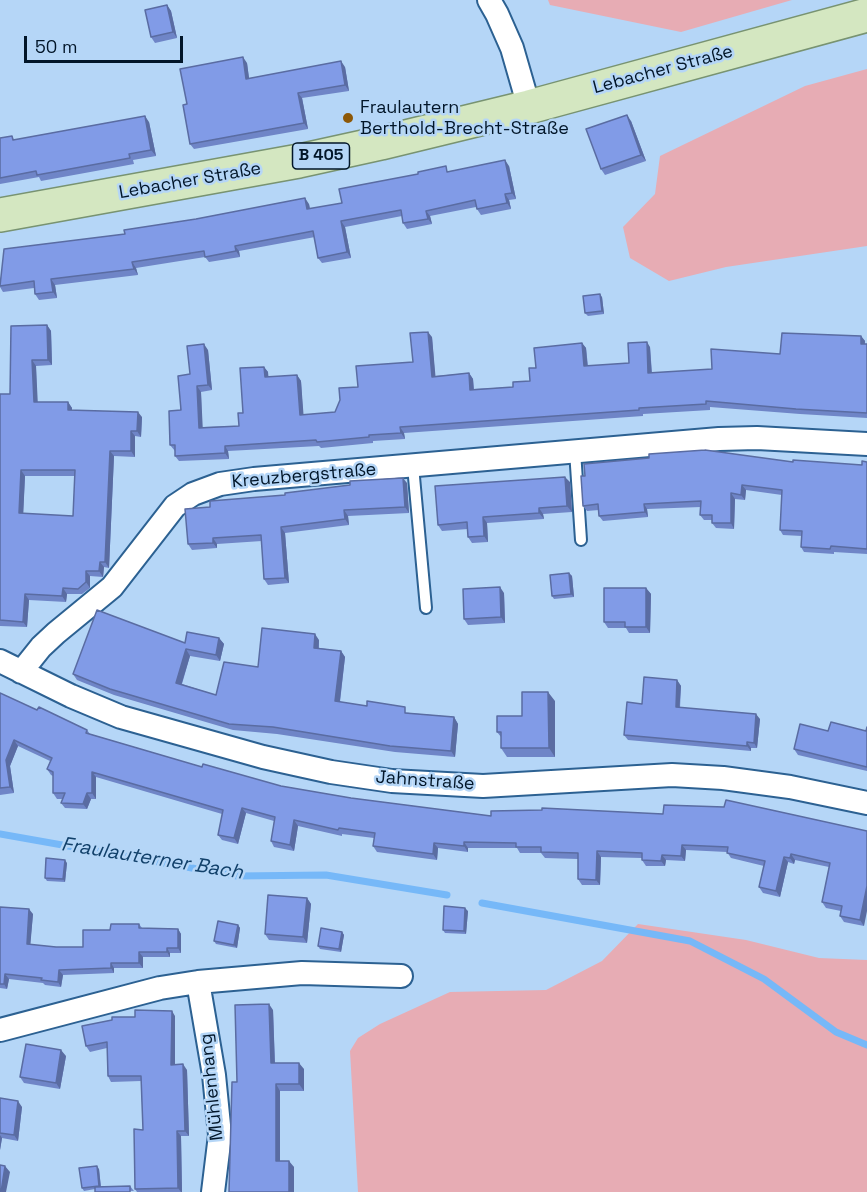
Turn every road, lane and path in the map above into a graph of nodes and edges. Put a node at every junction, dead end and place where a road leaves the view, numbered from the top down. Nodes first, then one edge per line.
1 (489, 0) edge
2 (867, 15) edge
3 (529, 107) junction
4 (0, 215) edge
5 (867, 444) edge
6 (575, 451) junction
7 (413, 466) junction
8 (581, 540) dead end
9 (426, 608) dead end
10 (0, 661) edge
11 (21, 672) junction
12 (867, 803) edge
13 (401, 976) dead end
14 (198, 982) junction
15 (0, 1030) edge
16 (213, 1192) edge

1 - 3 street
2 - 3 main road, Lebacher Straße / B 405
3 - 4 main road, Lebacher Straße / B 405
5 - 6 street, Kreuzbergstraße
6 - 7 street, Kreuzbergstraße
6 - 8 lane
7 - 9 lane
7 - 11 street, Kreuzbergstraße
10 - 11 street, Jahnstraße
11 - 12 street, Jahnstraße
13 - 14 street
14 - 15 street
14 - 16 street, Mühlenhang

